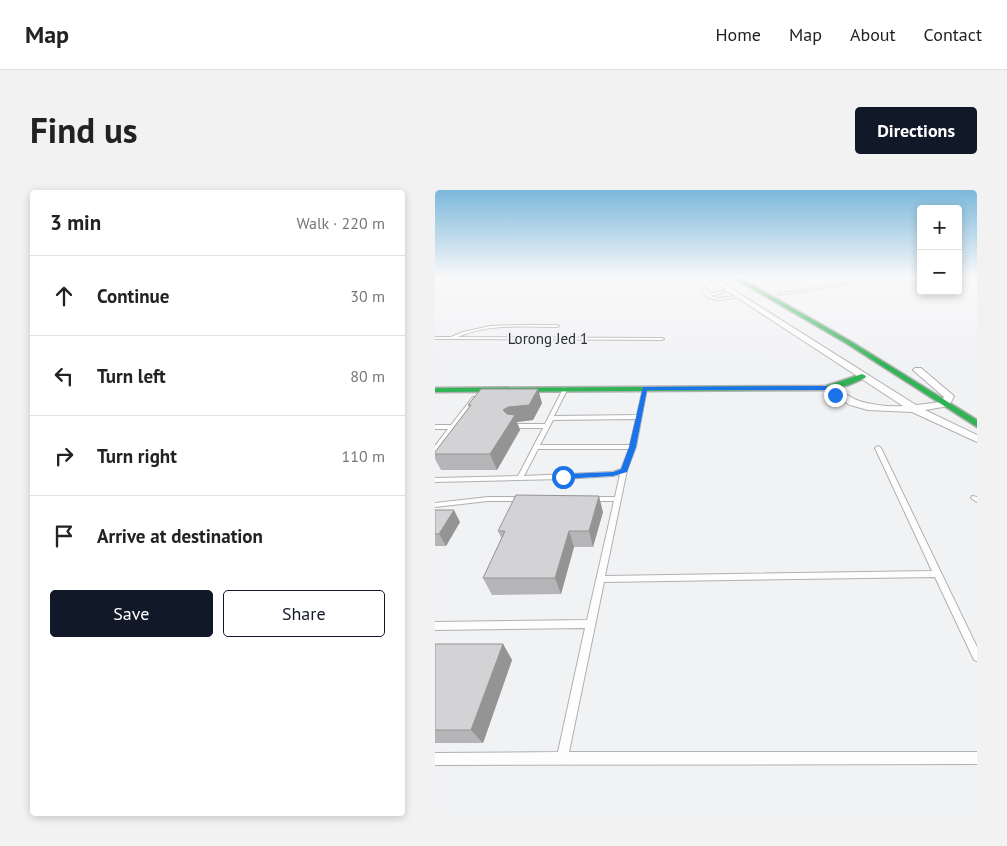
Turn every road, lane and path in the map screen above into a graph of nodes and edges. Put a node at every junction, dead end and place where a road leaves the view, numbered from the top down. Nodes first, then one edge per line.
1 (755, 306) edge
2 (777, 306) edge
3 (802, 306) edge
4 (557, 326) dead end
5 (435, 338) edge
6 (452, 338) junction
7 (662, 340) dead end
8 (847, 354) junction
9 (894, 357) dead end
10 (914, 368) joint
11 (862, 376) junction
12 (566, 388) junction
13 (645, 388) junction
14 (826, 388) junction
15 (482, 389) junction
16 (435, 390) edge
17 (960, 396) dead end
18 (945, 404) junction
19 (916, 410) junction
20 (639, 417) junction
21 (551, 418) junction
22 (977, 424) edge
23 (513, 426) edge
24 (546, 426) junction
25 (435, 427) edge
26 (452, 427) junction
27 (977, 438) edge
28 (536, 447) junction
29 (633, 447) junction
30 (878, 448) dead end
31 (435, 450) edge
32 (624, 470) junction
33 (519, 478) junction
34 (435, 480) edge
35 (618, 498) junction
36 (534, 499) edge
37 (581, 499) edge
38 (435, 505) edge
39 (937, 574) junction
40 (600, 579) junction
41 (591, 624) junction
42 (435, 626) edge
43 (972, 637) edge
44 (977, 657) edge
45 (561, 758) junction
46 (977, 758) edge
47 (435, 760) edge

1 - 8 street
2 - 8 main road
3 - 9 main road
4 - 6 lane
5 - 6 lane, Lorong Jed 1
6 - 7 lane, Lorong Jed 1
8 - 11 street
8 - 18 main road
10 - 17 main road
10 - 18 street
11 - 14 main road
11 - 19 street
12 - 13 main road
12 - 15 main road
12 - 21 lane
13 - 14 main road
13 - 20 lane
14 - 19 street
15 - 16 main road
15 - 26 lane
18 - 19 street
18 - 22 main road
19 - 27 street
20 - 21 lane
20 - 29 lane
21 - 24 lane
23 - 24 lane
24 - 28 lane
25 - 26 lane
26 - 31 lane
28 - 29 lane
28 - 33 lane
29 - 32 lane
30 - 39 lane
32 - 33 lane
32 - 35 lane
33 - 34 lane
35 - 37 lane
35 - 40 lane
36 - 38 lane
39 - 40 lane
39 - 43 lane
40 - 41 lane
41 - 42 lane
41 - 45 lane
43 - 44 lane
45 - 46 lane
45 - 47 lane

